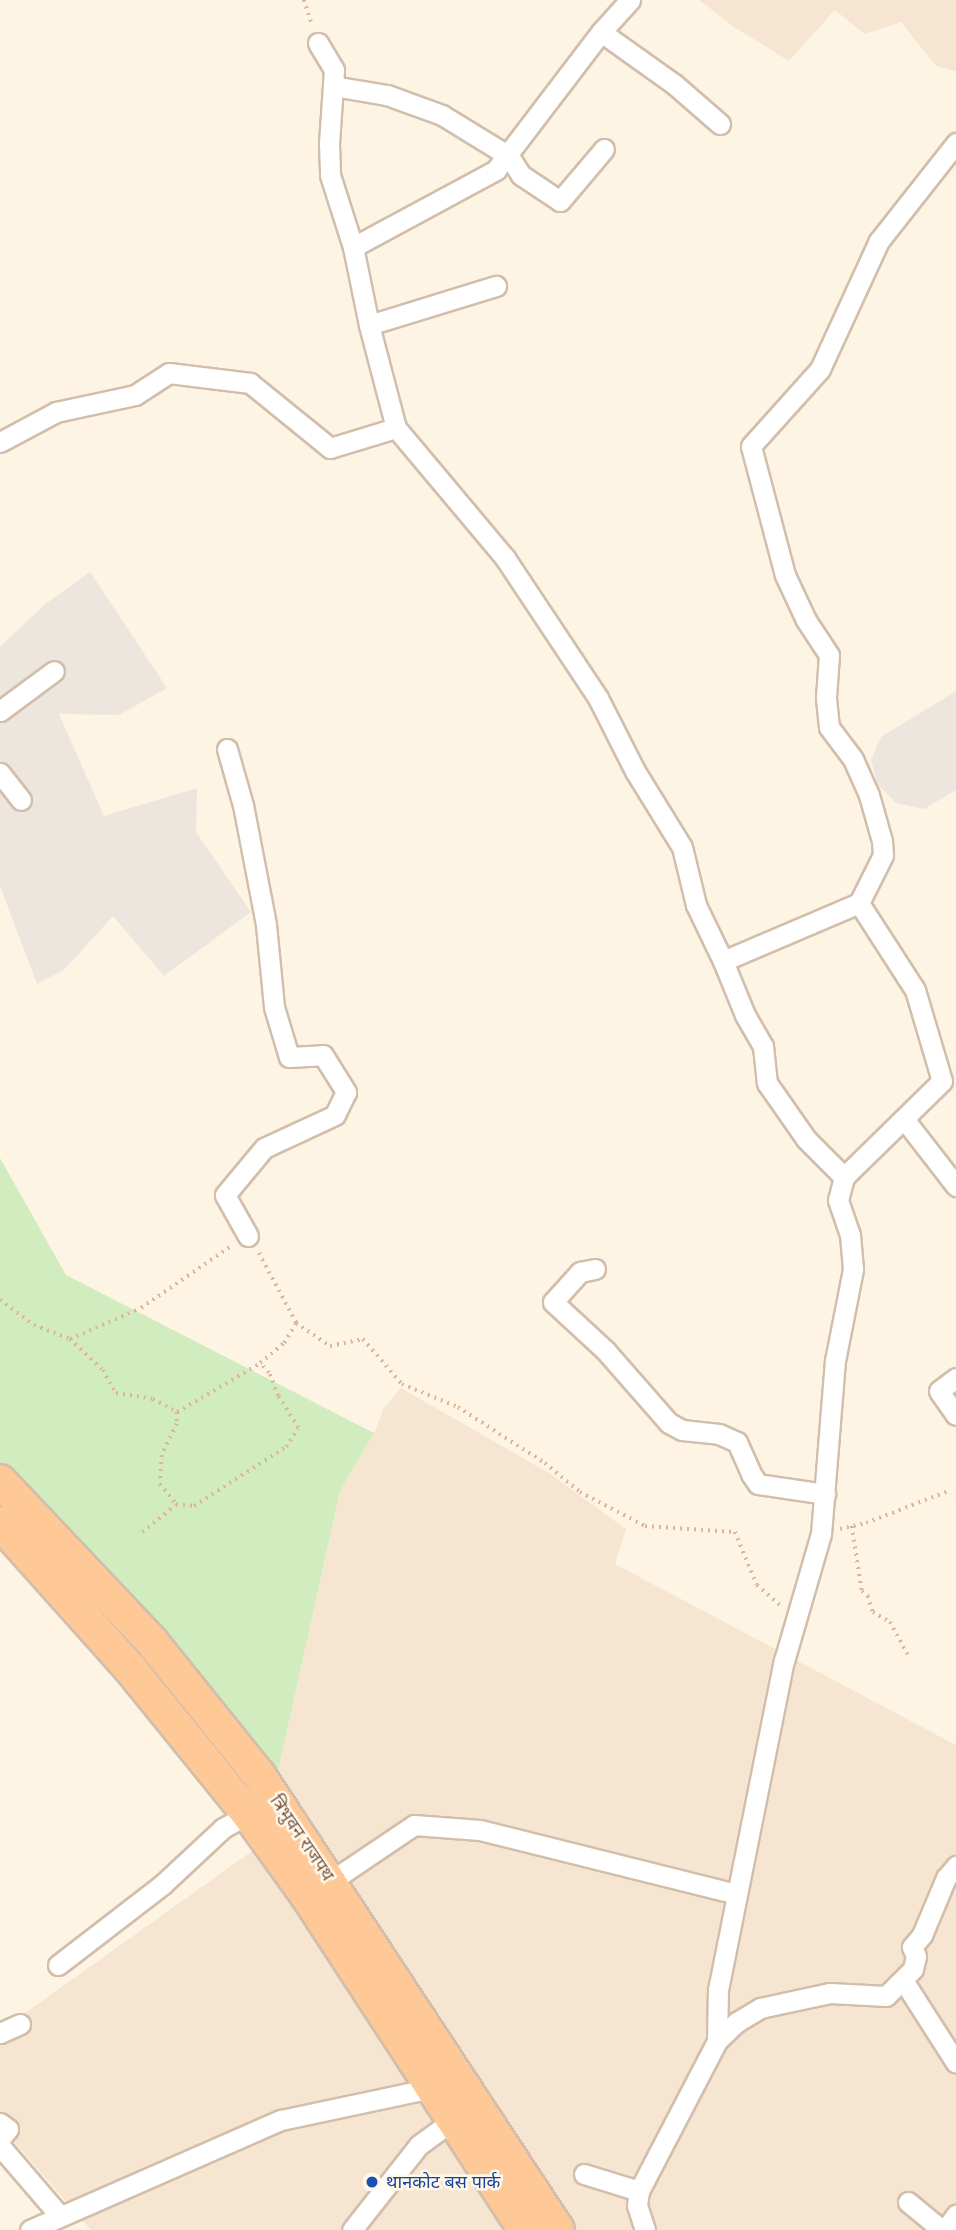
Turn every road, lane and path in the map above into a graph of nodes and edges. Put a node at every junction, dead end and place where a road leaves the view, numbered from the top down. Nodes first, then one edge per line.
1 (304, 0) edge
2 (631, 0) edge
3 (601, 32) junction
4 (318, 43) joint
5 (333, 86) junction
6 (720, 124) dead end
7 (956, 144) edge
8 (604, 149) dead end
9 (509, 156) junction
10 (353, 247) junction
11 (496, 286) dead end
12 (369, 325) junction
13 (396, 428) junction
14 (0, 442) edge
15 (54, 671) dead end
16 (0, 711) edge
17 (227, 749) dead end
18 (0, 773) edge
19 (21, 800) dead end
20 (859, 903) junction
21 (723, 961) junction
22 (904, 1119) junction
23 (953, 1176) edge
24 (844, 1177) junction
25 (248, 1236) junction
26 (595, 1269) dead end
27 (0, 1300) edge
28 (296, 1323) junction
29 (70, 1339) junction
30 (260, 1363) junction
31 (956, 1378) edge
32 (177, 1412) junction
33 (956, 1415) edge
34 (0, 1481) edge
35 (946, 1492) dead end
36 (825, 1494) junction
37 (176, 1504) junction
38 (0, 1523) edge
39 (852, 1526) junction
40 (142, 1532) dead end
41 (821, 1534) junction
42 (797, 1617) junction
43 (908, 1655) dead end
44 (248, 1814) junction
45 (956, 1866) edge
46 (331, 1881) junction
47 (736, 1894) junction
48 (58, 1965) dead end
49 (903, 1980) junction
50 (20, 2024) dead end
51 (0, 2032) edge
52 (717, 2041) junction
53 (956, 2063) edge
54 (431, 2088) junction
55 (464, 2113) junction
56 (0, 2123) edge
57 (0, 2139) edge
58 (0, 2146) edge
59 (584, 2174) dead end
60 (639, 2191) junction
61 (908, 2202) dead end
62 (956, 2214) edge
63 (60, 2216) junction
64 (30, 2230) edge
65 (352, 2230) edge
66 (525, 2230) edge
67 (558, 2230) edge
68 (645, 2230) edge
69 (944, 2230) edge

1 - 4 path
2 - 3 street
3 - 6 street
3 - 9 street
4 - 5 street
5 - 9 street
5 - 10 street
7 - 20 street
8 - 9 street
9 - 10 street
10 - 12 street
11 - 12 street
12 - 13 street
13 - 14 street
13 - 21 street
15 - 16 street
17 - 25 street
18 - 19 street
20 - 21 street
20 - 22 street
21 - 24 street
22 - 23 street
22 - 24 street
24 - 36 street
25 - 28 path
25 - 29 path
26 - 36 street
27 - 29 path
28 - 30 path
28 - 42 path
29 - 32 path
30 - 32 path
30 - 37 path
31 - 33 street
32 - 37 path
34 - 46 highway, त्रिभुवन राजपथ
35 - 39 path
36 - 41 street
37 - 40 path
38 - 44 highway, त्रिभुवन राजपथ
39 - 41 path
39 - 43 path
41 - 42 street
42 - 47 street
44 - 48 street
44 - 54 highway, त्रिभुवन राजपथ
45 - 49 street
46 - 47 street
46 - 55 highway, त्रिभुवन राजपथ
47 - 52 street
49 - 52 street
49 - 53 street
50 - 51 street
52 - 60 street
54 - 55 highway, त्रिभुवन राजपथ
54 - 63 street
55 - 65 street
55 - 66 highway, त्रिभुवन राजपथ
55 - 67 highway, त्रिभुवन राजपथ
56 - 57 street
58 - 63 street
59 - 60 street
60 - 68 street
61 - 69 street
62 - 69 street
63 - 64 street

